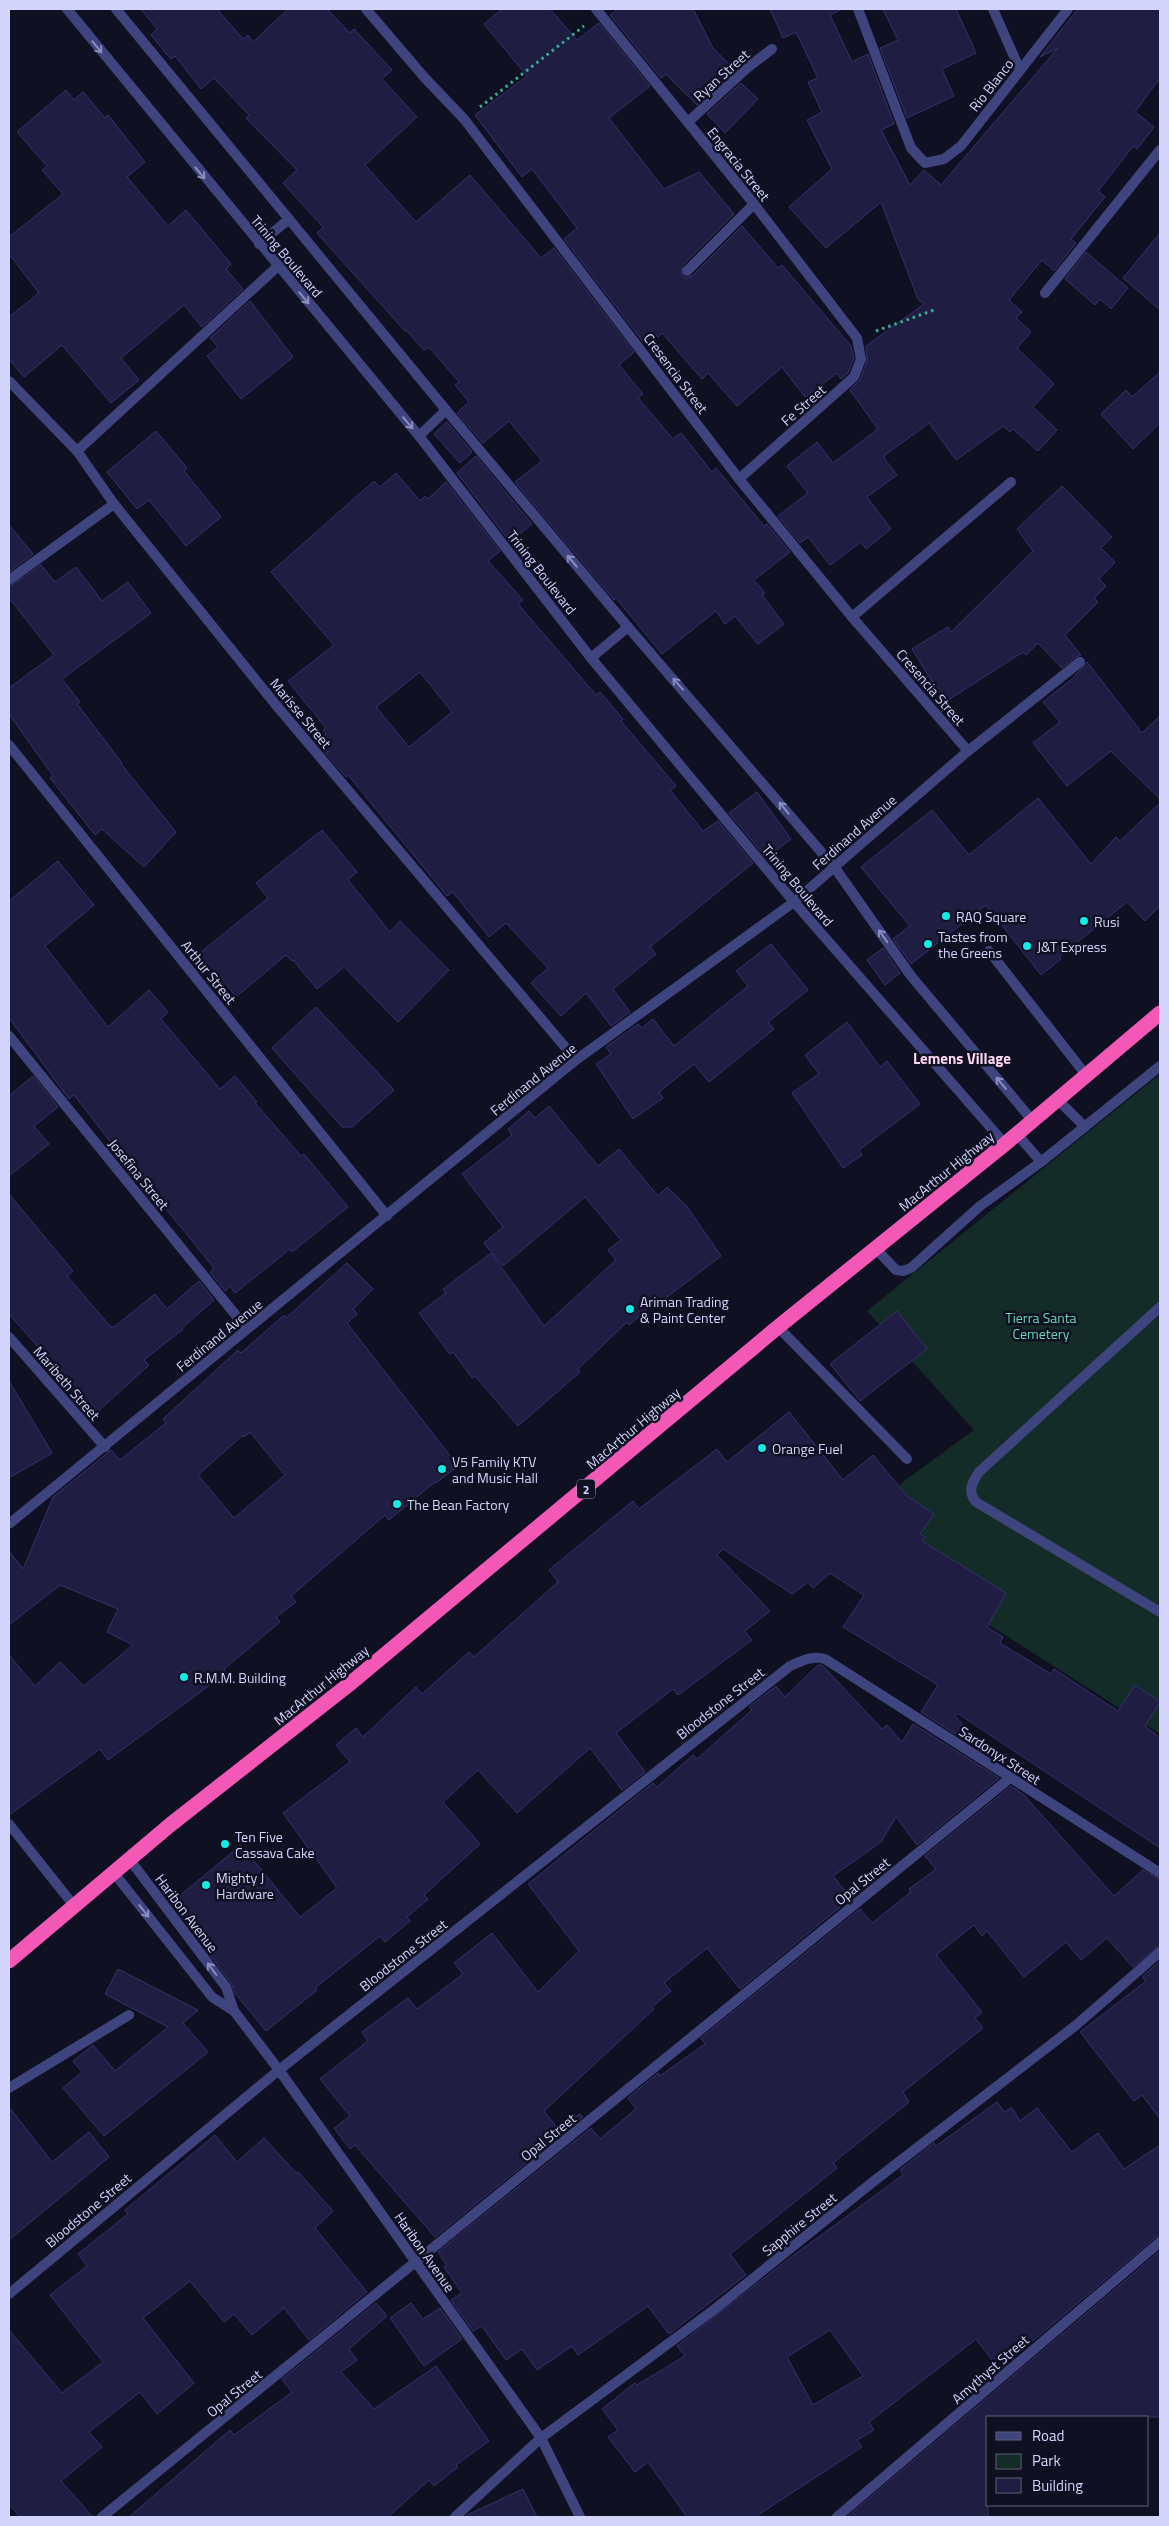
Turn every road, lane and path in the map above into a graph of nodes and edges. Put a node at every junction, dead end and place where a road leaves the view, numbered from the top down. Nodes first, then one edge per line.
1 (67, 9) edge
2 (116, 9) edge
3 (366, 9) edge
4 (858, 9) edge
5 (993, 9) edge
6 (1068, 9) edge
7 (598, 11) edge
8 (772, 49) dead end
9 (1020, 70) junction
10 (464, 119) junction
11 (688, 122) junction
12 (1160, 150) edge
13 (754, 204) junction
14 (289, 219) junction
15 (260, 244) junction
16 (278, 266) junction
17 (686, 271) dead end
18 (1045, 293) dead end
19 (934, 310) dead end
20 (857, 338) junction
21 (9, 382) edge
22 (446, 410) junction
23 (419, 436) junction
24 (77, 451) junction
25 (739, 479) junction
26 (1012, 482) dead end
27 (114, 504) junction
28 (9, 580) edge
29 (852, 617) junction
30 (628, 627) junction
31 (591, 658) junction
32 (1080, 662) dead end
33 (9, 745) edge
34 (968, 751) junction
35 (834, 868) junction
36 (794, 902) junction
37 (990, 951) dead end
38 (1159, 1017) edge
39 (9, 1036) edge
40 (576, 1060) junction
41 (1160, 1066) edge
42 (1086, 1075) junction
43 (1058, 1099) junction
44 (1032, 1120) junction
45 (1085, 1127) junction
46 (1017, 1134) junction
47 (1005, 1144) junction
48 (1040, 1162) junction
49 (387, 1216) junction
50 (876, 1249) junction
51 (1160, 1307) edge
52 (778, 1328) junction
53 (247, 1330) junction
54 (9, 1339) edge
55 (105, 1447) junction
56 (907, 1460) dead end
57 (9, 1524) edge
58 (1160, 1612) edge
59 (825, 1659) joint
60 (1010, 1778) junction
61 (9, 1824) edge
62 (130, 1860) junction
63 (114, 1873) junction
64 (1160, 1873) edge
65 (75, 1907) junction
66 (1160, 1952) edge
67 (9, 1961) edge
68 (234, 2011) junction
69 (129, 2015) dead end
70 (279, 2070) junction
71 (9, 2088) edge
72 (1160, 2242) edge
73 (416, 2263) junction
74 (9, 2294) edge
75 (540, 2438) junction
76 (102, 2517) edge
77 (455, 2517) edge
78 (580, 2517) edge
79 (837, 2517) edge

1 -> 15 street, Trining Boulevard
2 - 14 street, Trining Boulevard
3 - 10 street, Cresencia Street
4 - 9 street, Rio Blanco
5 - 9 street
6 - 9 street, Rio Blanco
7 - 10 path
7 - 11 street, Engracia Street
8 - 11 street, Ryan Street
10 - 25 street, Cresencia Street
11 - 13 street, Engracia Street
12 - 18 street
13 - 17 street
13 - 20 street, Engracia Street
14 - 15 street
14 - 22 street, Trining Boulevard
15 - 16 street, Trining Boulevard
16 -> 23 street, Trining Boulevard
16 - 24 street
19 - 20 path
20 - 25 street, Fe Street
21 - 24 street, Marisse Street
22 - 23 street
30 -> 22 street, Trining Boulevard
23 - 31 street, Trining Boulevard
24 - 27 street, Marisse Street
25 - 29 street, Cresencia Street
26 - 29 street
27 - 28 street
27 - 40 street, Marisse Street
29 - 34 street, Cresencia Street
30 - 31 street
35 -> 30 street, Trining Boulevard
31 - 36 street, Trining Boulevard
32 - 34 street, Ferdinand Avenue
33 - 49 street, Arthur Street
34 - 35 street, Ferdinand Avenue
35 - 36 street, Ferdinand Avenue
44 -> 35 street, Trining Boulevard
36 - 40 street, Ferdinand Avenue
36 - 47 street, Trining Boulevard
37 - 42 street
38 - 42 highway, MacArthur Highway / 2
39 - 53 street, Josefina Street
40 - 49 street, Ferdinand Avenue
41 - 45 street
42 - 43 highway, MacArthur Highway / 2
43 - 44 highway, MacArthur Highway / 2
43 - 45 street
44 - 46 highway, MacArthur Highway / 2
45 - 48 street
46 - 47 highway, MacArthur Highway / 2
46 - 48 street
47 - 50 highway, MacArthur Highway / 2
48 - 50 street
49 - 53 street, Ferdinand Avenue
50 - 52 highway, MacArthur Highway / 2
51 - 58 street
52 - 56 street
52 - 62 highway, MacArthur Highway / 2
53 - 55 street, Ferdinand Avenue
54 - 55 street, Maribeth Street
55 - 57 street, Ferdinand Avenue
59 - 60 street, Sardonyx Street
59 - 70 street, Bloodstone Street
60 - 64 street, Sardonyx Street
60 - 73 street, Opal Street
61 - 65 street
62 - 63 highway, MacArthur Highway / 2
68 -> 62 street, Haribon Avenue
63 - 65 highway, MacArthur Highway / 2
63 -> 68 street, Haribon Avenue
65 - 67 highway, MacArthur Highway / 2
66 - 75 street, Sapphire Street
68 - 70 street, Haribon Avenue
69 - 71 street
70 - 73 street, Haribon Avenue
70 - 74 street, Bloodstone Street
72 - 79 street, Amythyst Street
73 - 75 street, Haribon Avenue
73 - 76 street, Opal Street
75 - 77 street, Sapphire Street
75 - 78 street, Haribon Avenue

